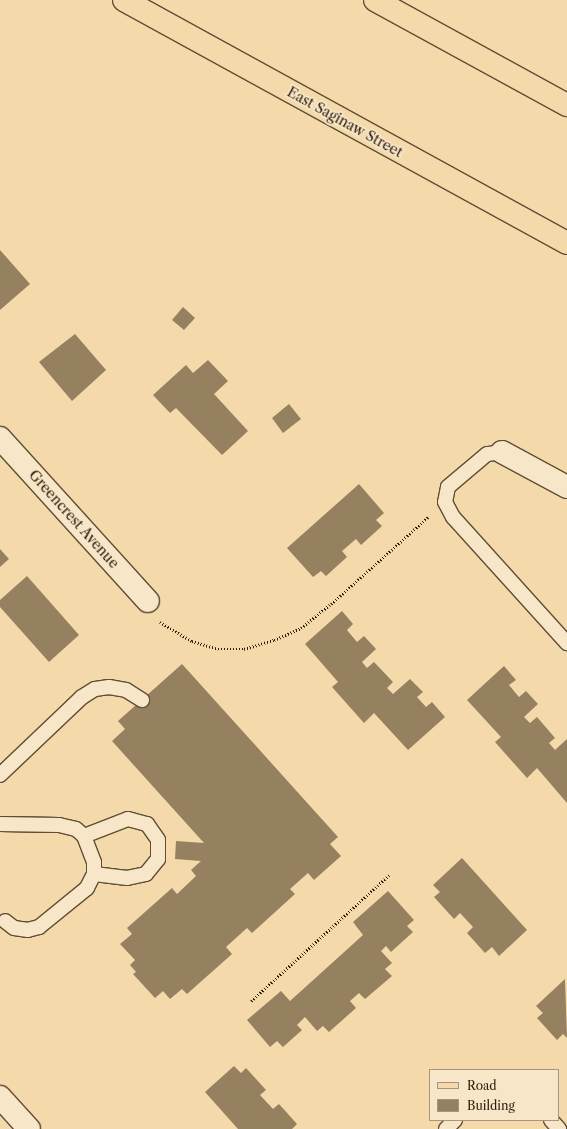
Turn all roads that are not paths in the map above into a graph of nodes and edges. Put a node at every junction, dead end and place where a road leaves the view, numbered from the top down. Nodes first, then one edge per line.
1 (124, 0) edge
2 (375, 0) edge
3 (567, 105) edge
4 (567, 243) edge
5 (0, 438) edge
6 (502, 452) joint
7 (567, 486) edge
8 (148, 601) road end
9 (567, 643) edge
10 (142, 700) dead end
11 (0, 775) edge
12 (0, 824) edge
13 (84, 836) junction
14 (94, 874) junction
15 (2, 921) edge
16 (0, 1097) edge
17 (454, 1121) edge
18 (552, 1121) edge
19 (29, 1129) edge
20 (446, 1129) edge
21 (559, 1129) edge

1 - 4 main road, East Saginaw Street
2 - 3 main road
5 - 8 street, Greencrest Avenue
6 - 7 street
6 - 9 lane
10 - 11 lane
12 - 13 lane
13 - 14 lane
13 - 14 lane
14 - 15 lane
16 - 19 street
17 - 20 lane
18 - 21 lane

